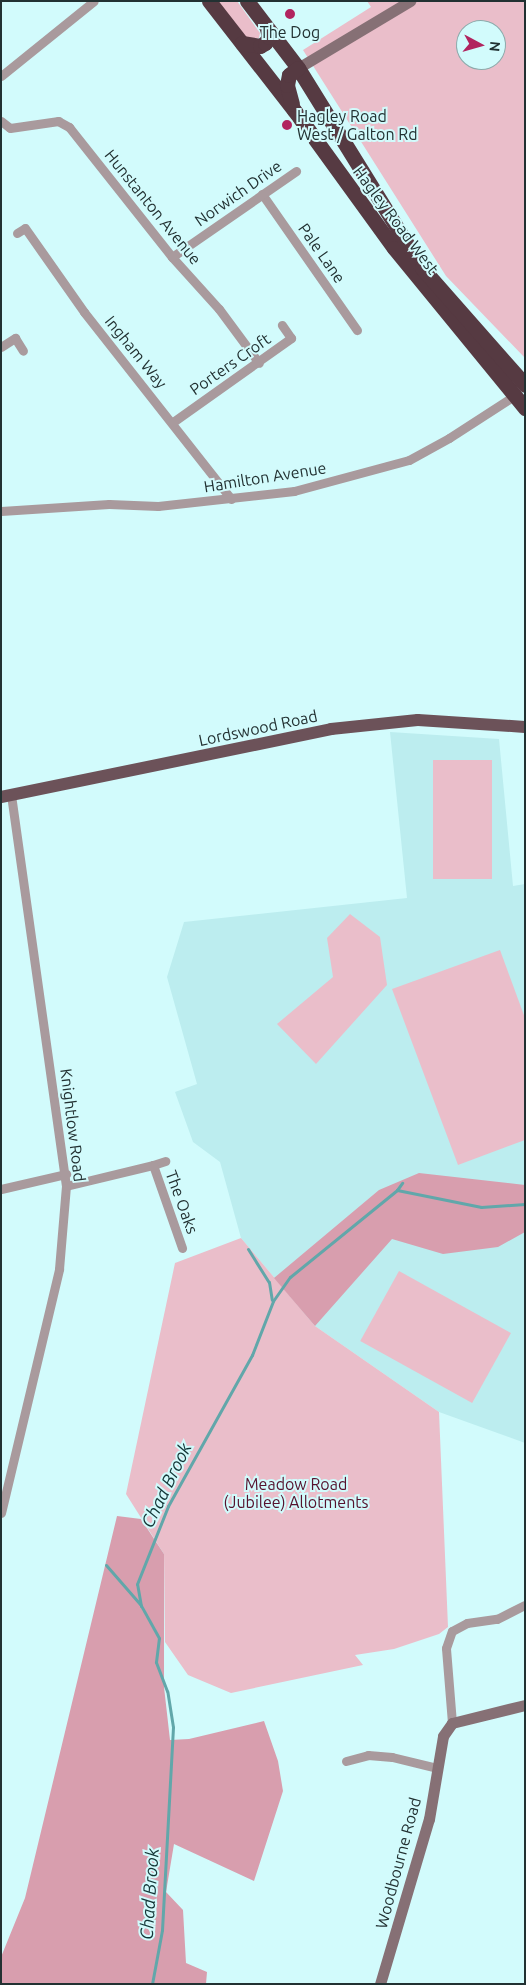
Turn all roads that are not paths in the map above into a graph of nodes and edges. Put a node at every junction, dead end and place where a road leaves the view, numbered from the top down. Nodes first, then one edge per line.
1 (94, 1) edge
2 (209, 1) edge
3 (247, 1) edge
4 (410, 1) edge
5 (267, 28) junction
6 (242, 43) junction
7 (298, 68) junction
8 (1, 76) edge
9 (294, 110) junction
10 (1, 121) edge
11 (296, 171) dead end
12 (262, 194) junction
13 (18, 233) dead end
14 (172, 257) junction
15 (282, 325) dead end
16 (357, 330) dead end
17 (1, 347) edge
18 (23, 351) dead end
19 (259, 363) junction
20 (524, 384) edge
21 (514, 396) junction
22 (525, 408) edge
23 (173, 422) junction
24 (231, 499) junction
25 (1, 511) edge
26 (525, 727) edge
27 (6, 797) edge
28 (165, 1161) dead end
29 (152, 1165) junction
30 (66, 1174) junction
31 (66, 1186) junction
32 (1, 1189) edge
33 (182, 1248) dead end
34 (1, 1513) edge
35 (525, 1605) edge
36 (525, 1705) edge
37 (452, 1723) junction
38 (346, 1761) dead end
39 (437, 1768) junction
40 (380, 1984) edge

1 - 8 street
2 - 6 highway, Hagley Road West
3 - 5 highway, Hagley Road West
4 - 7 street
5 - 6 highway
5 - 7 highway, Hagley Road West
6 - 9 highway, Hagley Road West
7 - 9 highway
7 - 20 highway, Hagley Road West
9 - 21 highway, Hagley Road West
10 - 14 street, Hunstanton Avenue
11 - 12 street, Norwich Drive
12 - 14 street, Norwich Drive
12 - 16 street, Pale Lane
13 - 23 street, Ingham Way
14 - 19 street, Hunstanton Avenue
15 - 19 street, Porters Croft
17 - 18 street
19 - 23 street, Porters Croft
20 - 21 highway
21 - 22 highway, Hagley Road West
21 - 24 street, Hamilton Avenue
23 - 24 street, Ingham Way
24 - 25 street, Hamilton Avenue
26 - 27 main road, Lordswood Road
27 - 30 street, Knightlow Road
28 - 29 street, The Oaks
29 - 31 street, The Oaks
29 - 33 street, The Oaks
30 - 31 street, Knightlow Road
30 - 32 street
31 - 34 street, Knightlow Road
35 - 37 street
36 - 37 street
37 - 39 street, Woodbourne Road
38 - 39 street
39 - 40 street, Woodbourne Road

